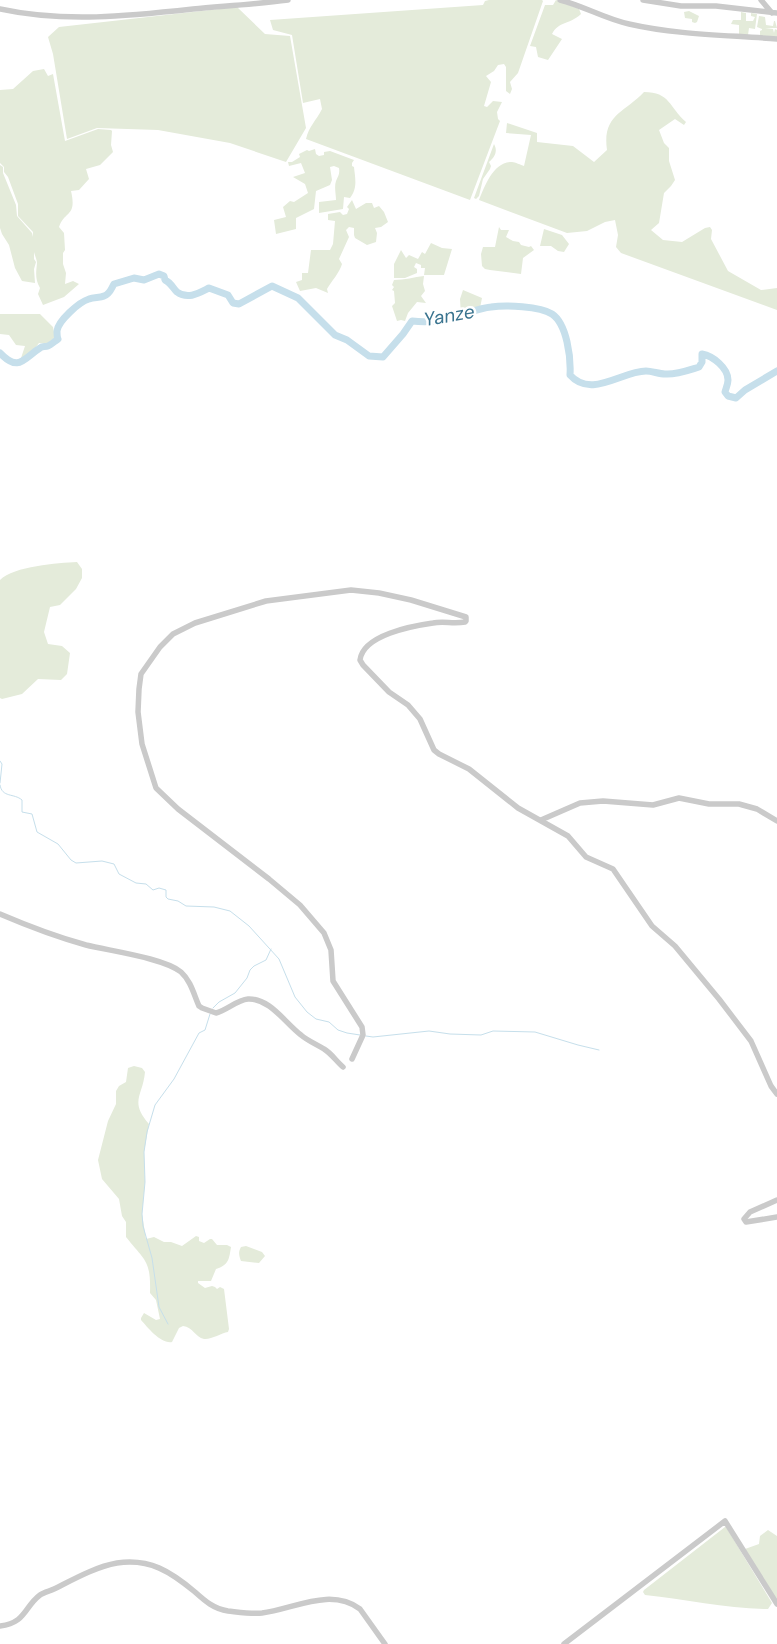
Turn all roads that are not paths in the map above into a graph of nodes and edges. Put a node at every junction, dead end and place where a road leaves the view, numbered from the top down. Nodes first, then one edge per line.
1 (288, 0) edge
2 (560, 0) edge
3 (643, 0) edge
4 (761, 0) edge
5 (0, 10) edge
6 (775, 13) edge
7 (777, 38) edge
8 (541, 820) junction
9 (777, 821) edge
10 (0, 914) edge
11 (352, 1059) dead end
12 (343, 1067) dead end
13 (777, 1094) edge
14 (777, 1200) edge
15 (777, 1217) edge
16 (777, 1604) edge
17 (0, 1626) edge
18 (385, 1644) edge
19 (564, 1644) edge

1 - 5 street
2 - 7 street
3 - 6 street
4 - 6 street
8 - 9 street
8 - 11 street
8 - 13 street
10 - 12 street
14 - 15 street
16 - 19 street
17 - 18 street

